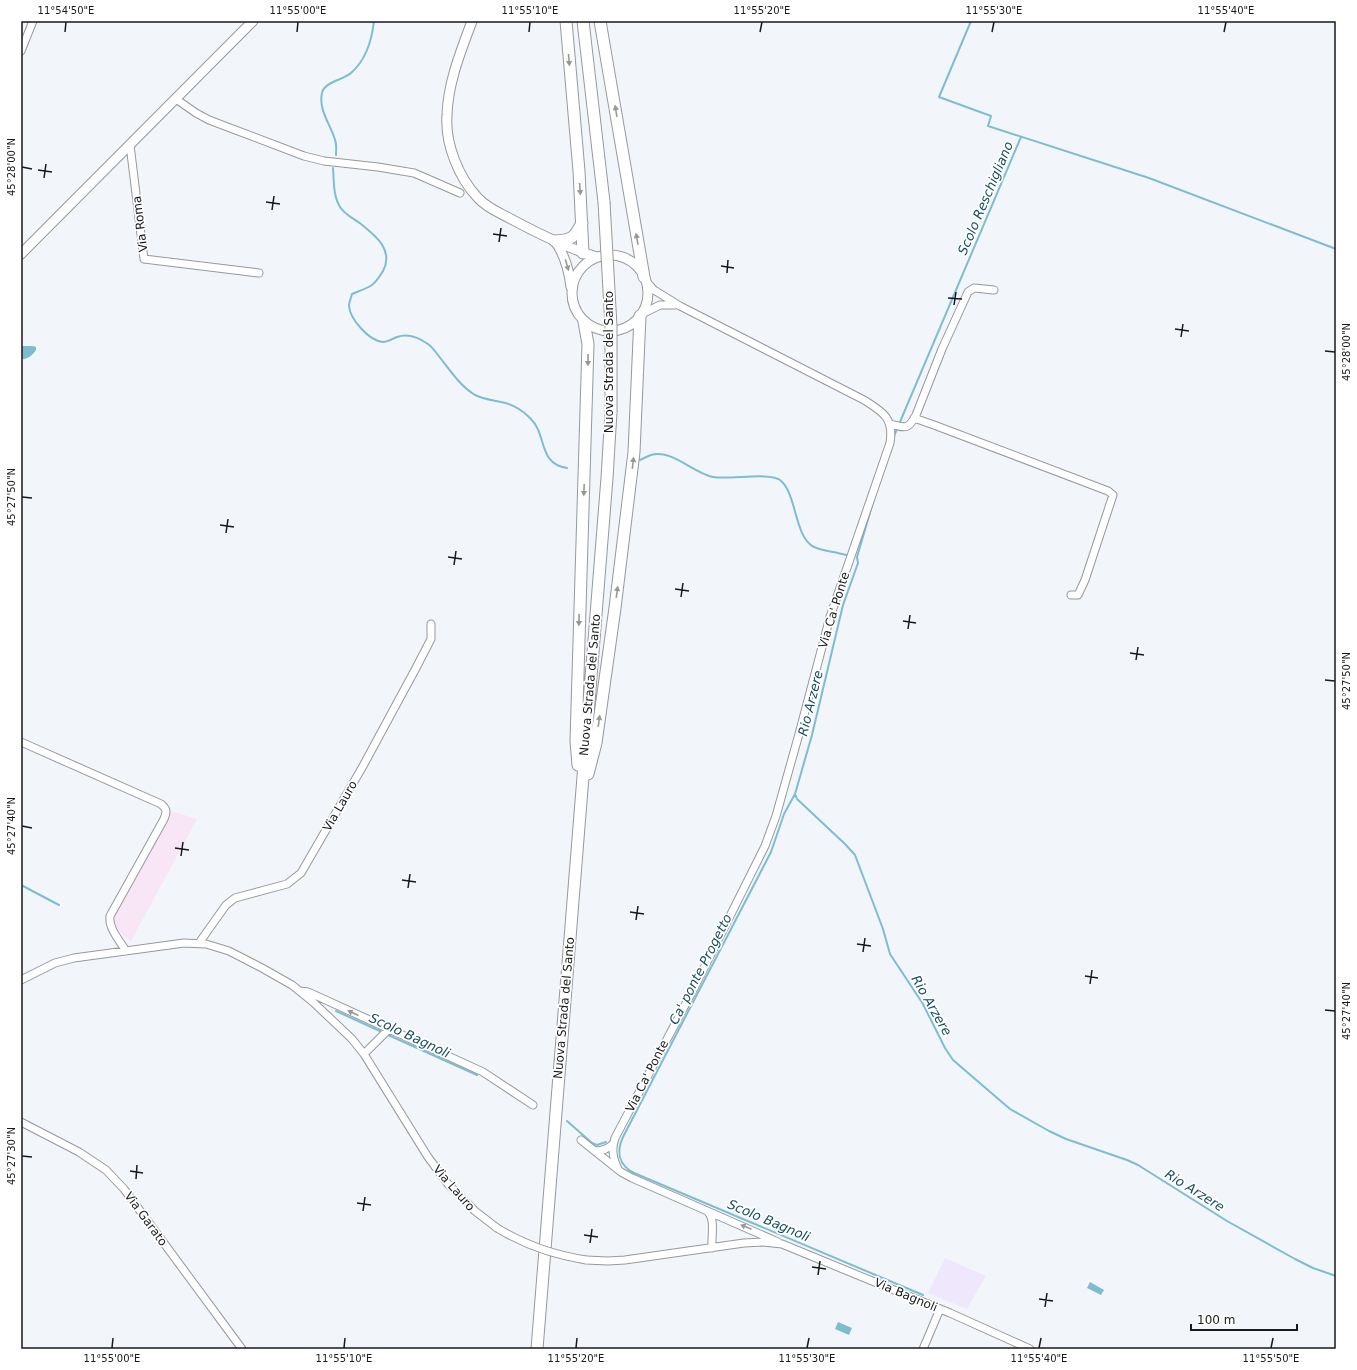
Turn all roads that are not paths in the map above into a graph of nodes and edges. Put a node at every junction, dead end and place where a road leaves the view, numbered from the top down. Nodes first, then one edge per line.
1 (33, 21) edge
2 (253, 21) edge
3 (472, 21) edge
4 (566, 21) edge
5 (582, 21) edge
6 (600, 21) edge
7 (21, 51) edge
8 (176, 99) junction
9 (130, 145) junction
10 (460, 192) dead end
11 (582, 223) junction
12 (555, 241) junction
13 (583, 253) junction
14 (21, 254) edge
15 (597, 257) junction
16 (581, 268) junction
17 (259, 273) dead end
18 (645, 279) junction
19 (994, 290) dead end
20 (572, 291) junction
21 (680, 306) junction
22 (641, 315) junction
23 (584, 322) junction
24 (914, 418) junction
25 (890, 424) junction
26 (1071, 595) dead end
27 (431, 624) dead end
28 (21, 742) edge
29 (581, 800) junction
30 (199, 943) junction
31 (126, 951) junction
32 (21, 980) edge
33 (300, 991) junction
34 (388, 1030) junction
35 (364, 1054) junction
36 (533, 1105) dead end
37 (21, 1122) edge
38 (581, 1140) dead end
39 (613, 1144) junction
40 (595, 1151) junction
41 (618, 1169) junction
42 (705, 1210) junction
43 (782, 1244) junction
44 (712, 1248) junction
45 (940, 1309) junction
46 (242, 1349) edge
47 (537, 1349) edge
48 (923, 1349) edge
49 (1030, 1349) edge

1 - 7 street
2 - 8 main road
3 - 12 main road
4 -> 11 highway
5 - 29 highway, Nuova Strada del Santo, bridge
18 -> 6 highway
8 - 9 main road
8 - 10 street
9 - 14 main road
9 - 17 street, Via Roma
11 - 12 highway
11 - 13 highway
12 - 13 main road
12 -> 20 main road
13 - 15 main road
13 - 16 main road
15 - 16 main road
15 - 18 main road
16 - 20 main road
18 - 21 street
18 - 22 main road
19 - 24 street
20 - 23 main road
21 - 22 street
21 - 25 street
22 - 23 main road
29 -> 22 highway
23 -> 29 highway
24 - 25 street
24 - 26 street
25 - 39 street, Via Ca' Ponte
27 - 30 street, Via Lauro
28 - 31 street
29 - 47 highway, Nuova Strada del Santo
30 - 31 street, Via Lauro
30 - 33 street, Via Lauro
31 - 32 street, Via Lauro
34 -> 33 street, Via Lauro
33 - 35 street, Via Lauro
34 - 35 street
34 - 36 street, Via Lauro
35 - 44 street, Via Lauro, bridge
37 - 46 street, Via Garato
38 - 40 street, Via Bagnoli
39 - 40 street
39 - 41 street
40 - 41 street, Via Bagnoli
41 - 42 street, Via Bagnoli
43 -> 42 street, Via Bagnoli
42 - 44 street
43 - 44 street, Via Bagnoli
43 - 45 street, Via Bagnoli
45 - 48 street
45 - 49 street, Via Bagnoli

